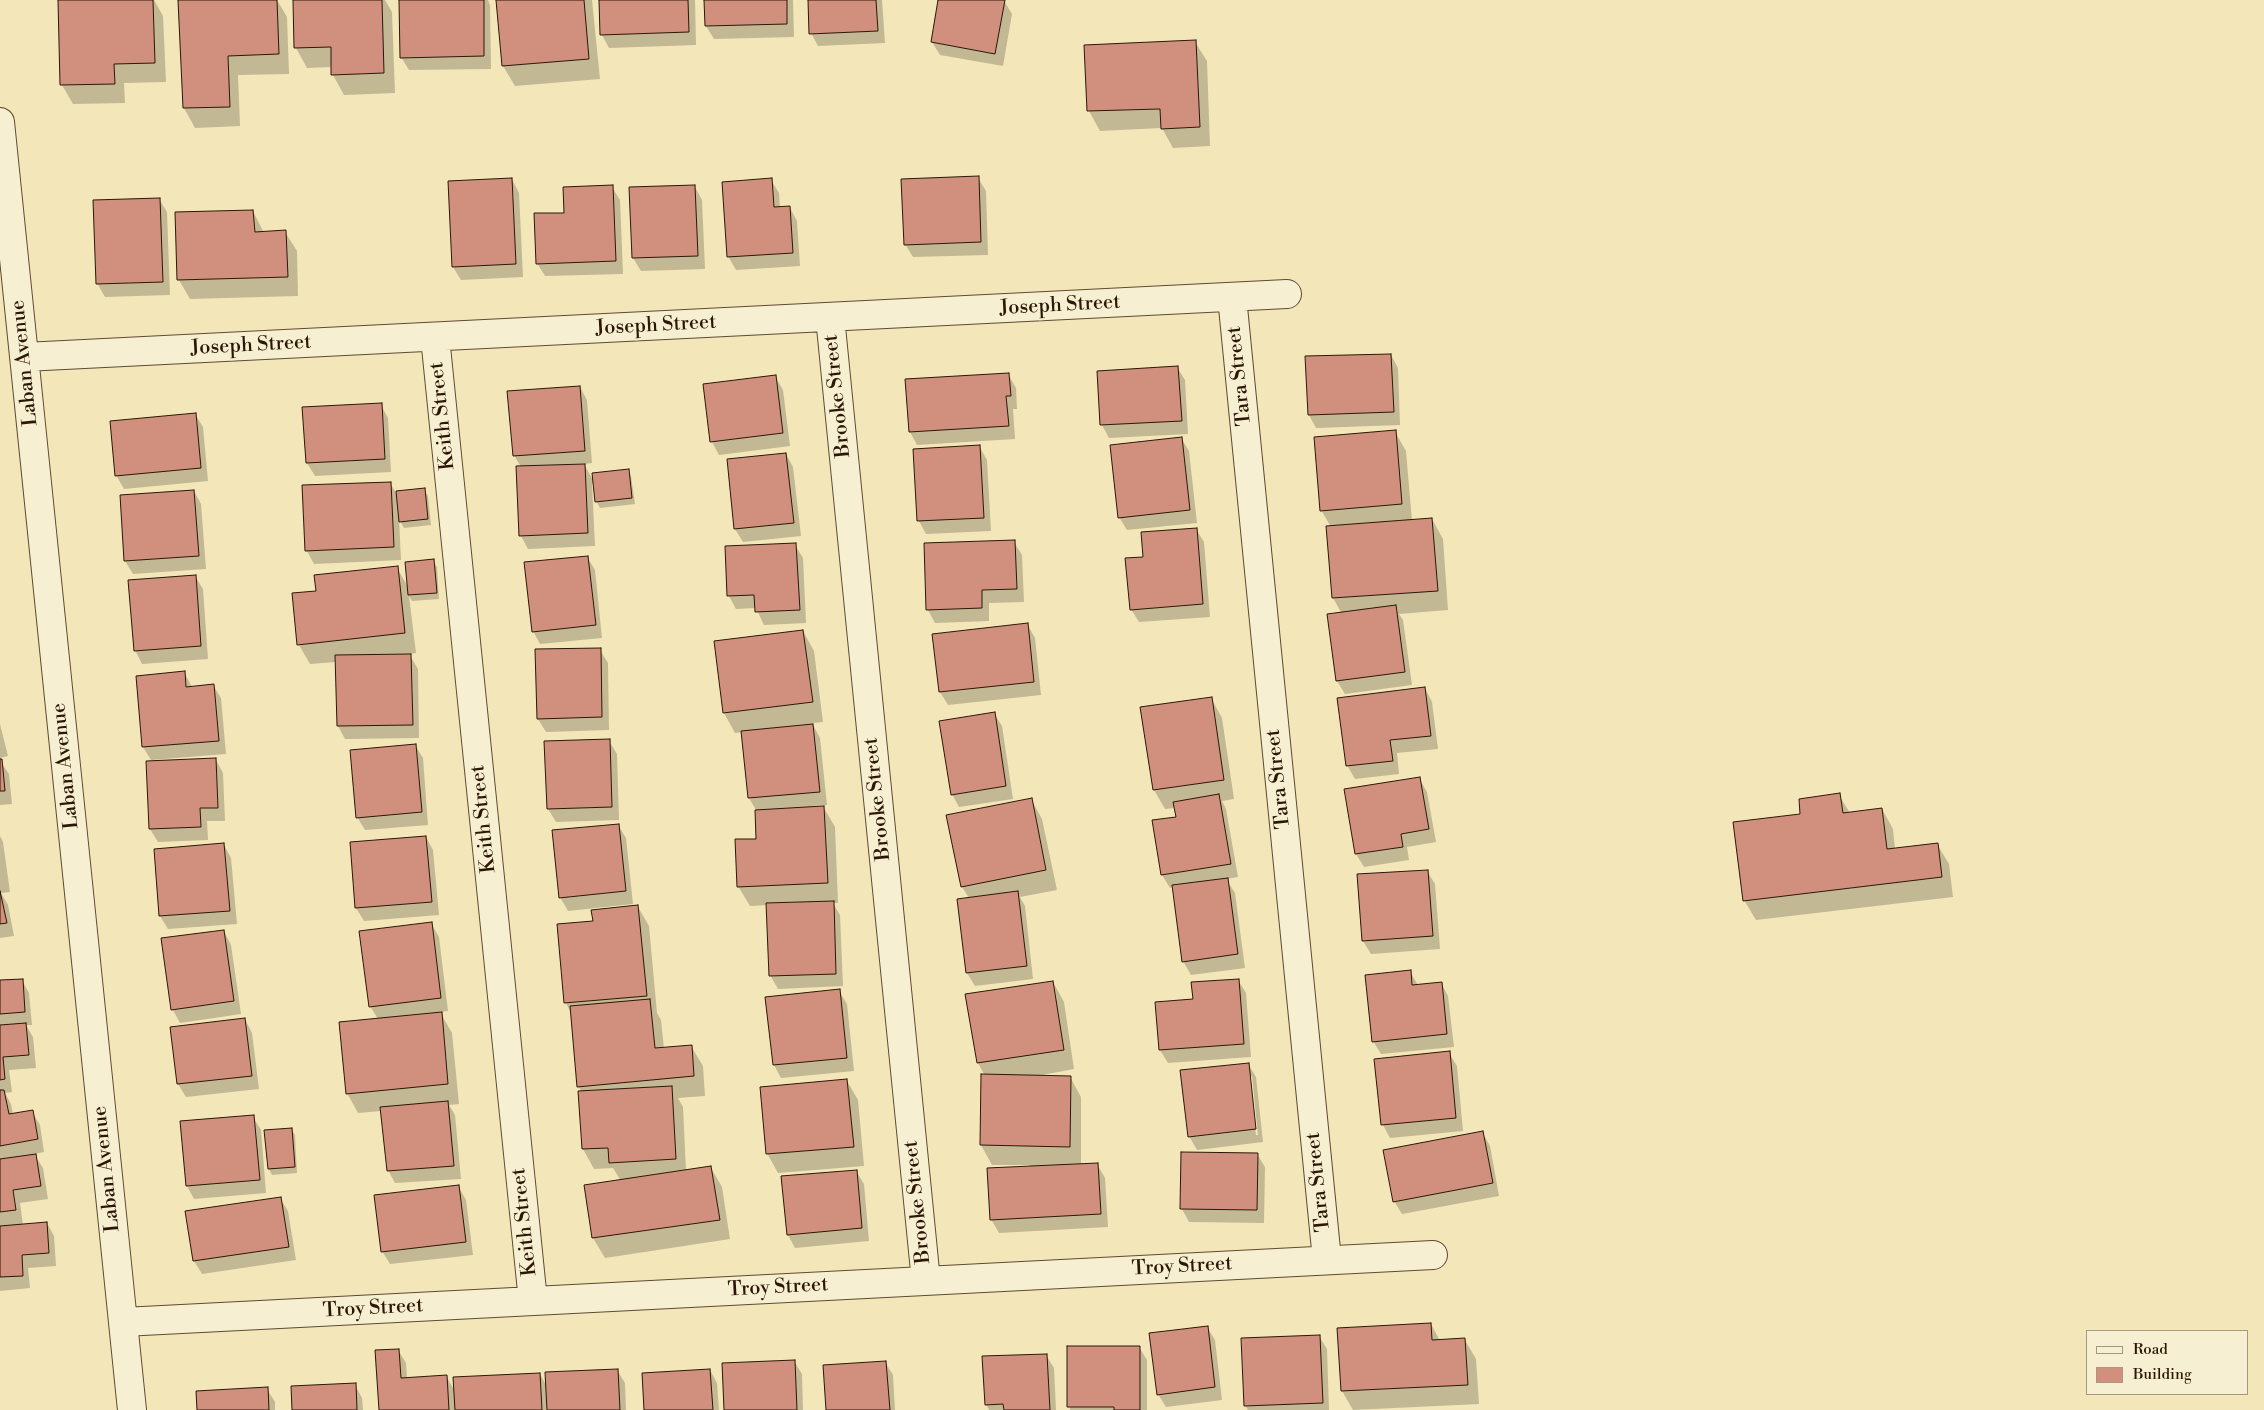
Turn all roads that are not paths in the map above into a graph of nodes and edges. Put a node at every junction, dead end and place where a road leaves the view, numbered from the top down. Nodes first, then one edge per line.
1 (0, 122) edge
2 (1287, 294) dead end
3 (1232, 297) junction
4 (830, 317) junction
5 (434, 337) junction
6 (24, 357) junction
7 (1433, 1255) dead end
8 (1326, 1260) junction
9 (926, 1281) junction
10 (533, 1301) junction
11 (123, 1322) junction
12 (132, 1410) edge

1 - 6 street, Laban Avenue
2 - 3 street, Joseph Street
3 - 4 street, Joseph Street
3 - 8 street, Tara Street
4 - 5 street, Joseph Street
4 - 9 street, Brooke Street
5 - 6 street, Joseph Street
5 - 10 street, Keith Street
6 - 11 street, Laban Avenue
7 - 8 street, Troy Street
8 - 9 street, Troy Street
9 - 10 street, Troy Street
10 - 11 street, Troy Street
11 - 12 street, Laban Avenue

